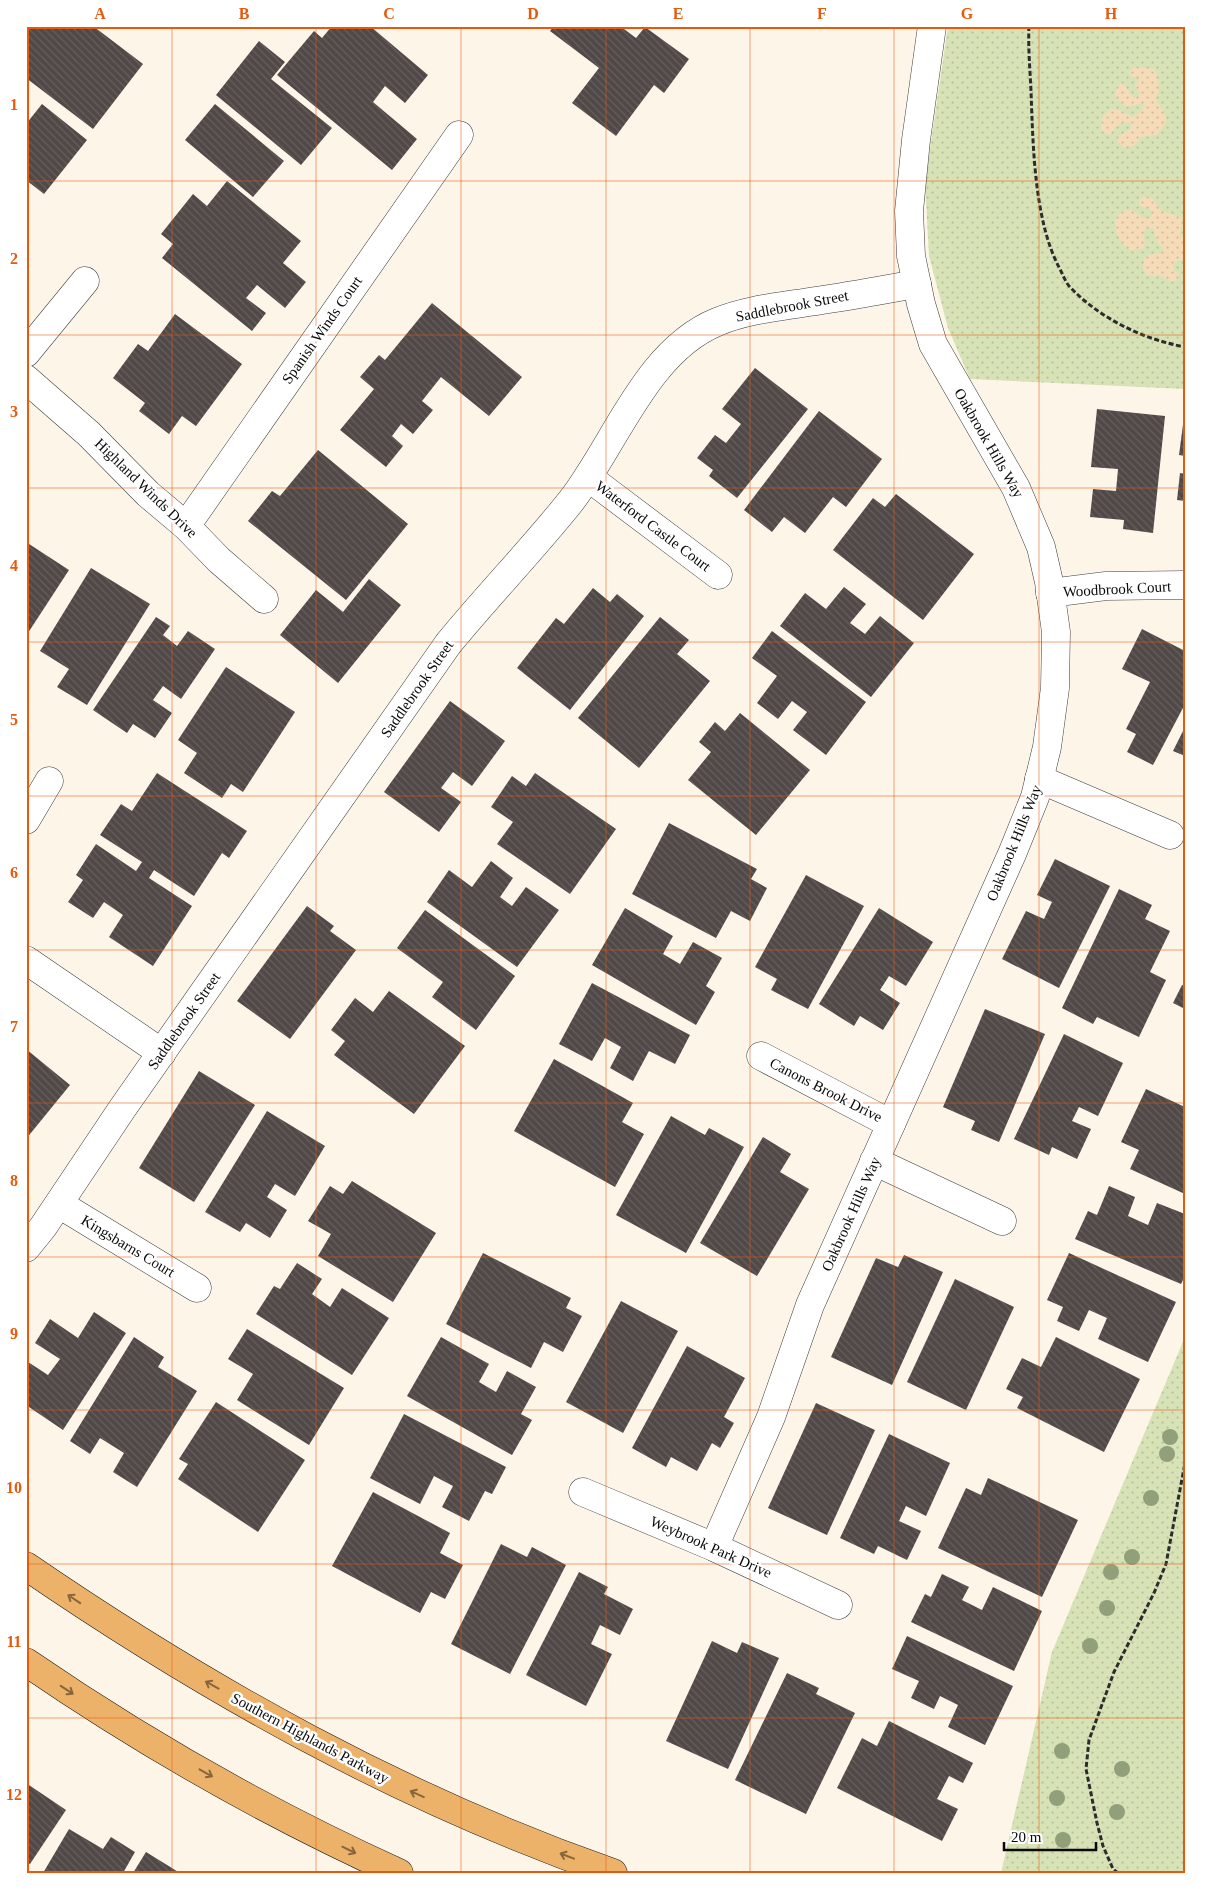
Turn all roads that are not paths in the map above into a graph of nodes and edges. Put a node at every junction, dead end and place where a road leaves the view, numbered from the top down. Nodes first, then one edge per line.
1 (932, 26) edge
2 (459, 135) dead end
3 (85, 281) dead end
4 (917, 284) junction
5 (26, 353) edge
6 (26, 379) edge
7 (588, 477) junction
8 (186, 526) junction
9 (718, 575) dead end
10 (1185, 585) edge
11 (1050, 593) junction
12 (264, 599) dead end
13 (1039, 779) junction
14 (49, 781) dead end
15 (26, 820) edge
16 (1170, 836) dead end
17 (26, 960) edge
18 (162, 1053) junction
19 (761, 1056) dead end
20 (891, 1124) junction
21 (874, 1161) junction
22 (59, 1204) junction
23 (1002, 1221) dead end
24 (26, 1248) edge
25 (197, 1288) dead end
26 (583, 1492) dead end
27 (714, 1547) junction
28 (26, 1566) edge
29 (838, 1605) dead end
30 (26, 1662) edge
31 (399, 1873) edge
32 (613, 1873) edge

1 - 4 street, Oakbrook Hills Way
2 - 8 street, Spanish Winds Court
3 - 5 street
4 - 7 street, Saddlebrook Street
4 - 11 street, Oakbrook Hills Way
6 - 8 street, Highland Winds Drive
7 - 9 street, Waterford Castle Court
7 - 18 street, Saddlebrook Street
8 - 12 street, Highland Winds Drive
10 - 11 street, Woodbrook Court
11 - 13 street, Oakbrook Hills Way
13 - 16 street
13 - 20 street, Oakbrook Hills Way
14 - 15 street
17 - 18 street
18 - 22 street, Saddlebrook Street
19 - 20 street, Canons Brook Drive
20 - 21 street, Oakbrook Hills Way
21 - 23 street
21 - 27 street, Oakbrook Hills Way
22 - 24 street, Saddlebrook Street
22 - 25 street, Kingsbarns Court
26 - 27 street, Weybrook Park Drive
27 - 29 street, Weybrook Park Drive
32 -> 28 main road, Southern Highlands Parkway
30 -> 31 main road

